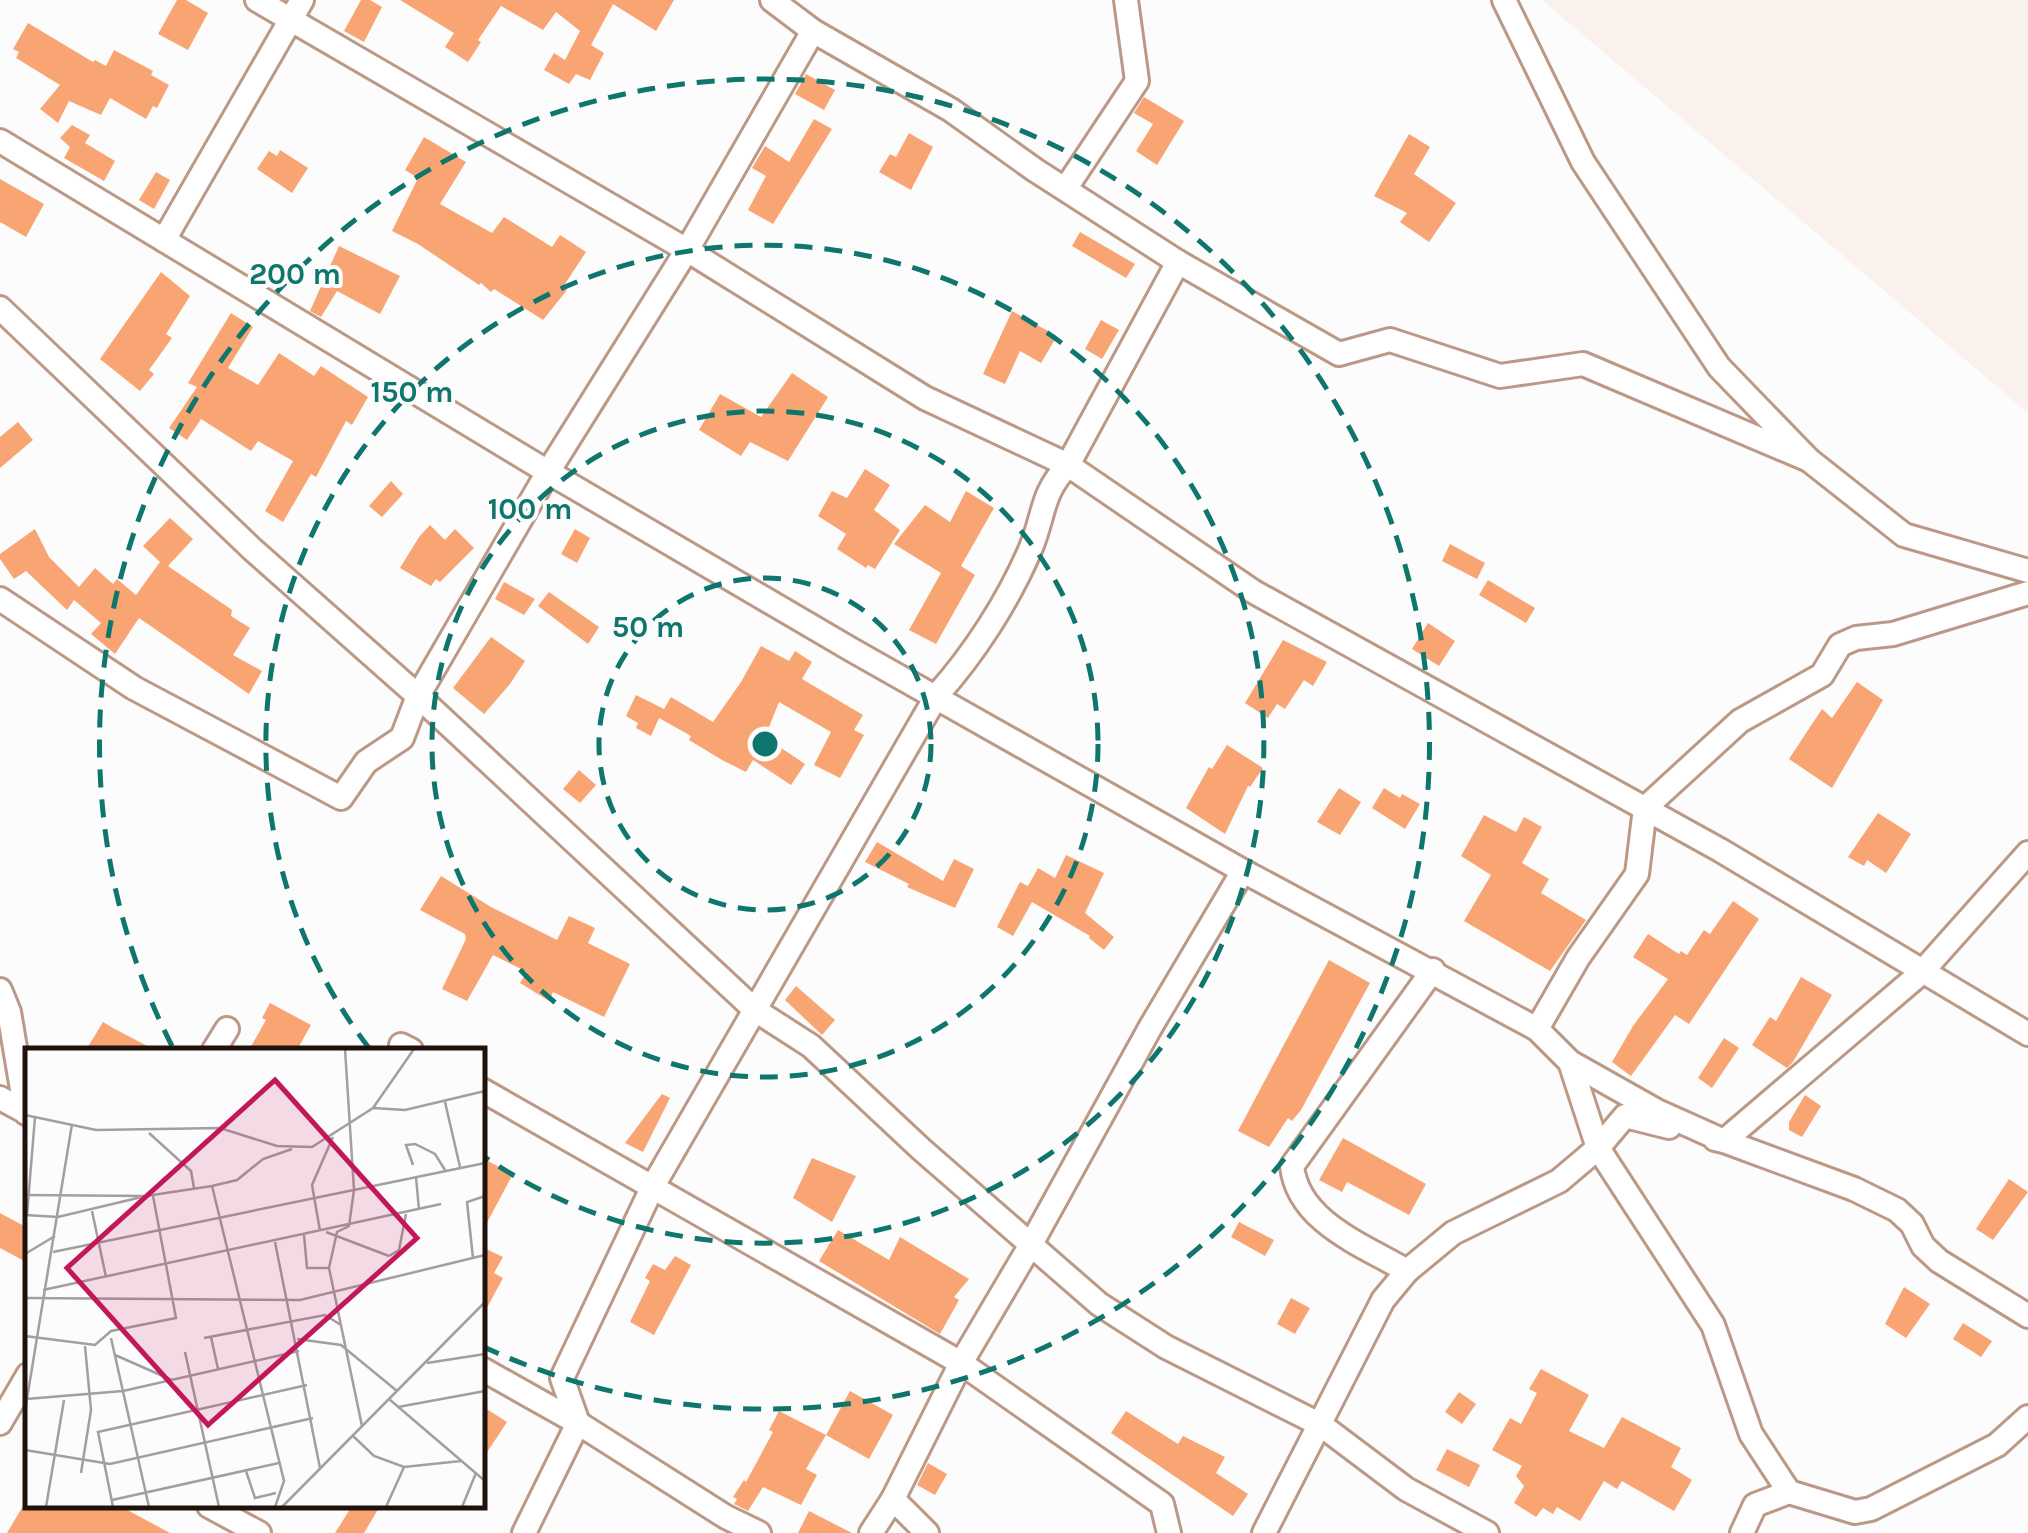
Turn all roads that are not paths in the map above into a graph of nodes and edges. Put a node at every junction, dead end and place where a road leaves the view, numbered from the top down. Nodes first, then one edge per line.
1 (257, 0) edge
2 (772, 0) edge
3 (1126, 0) edge
4 (1504, 0) edge
5 (296, 10) edge
6 (813, 31) junction
7 (0, 141) edge
8 (1066, 188) junction
9 (164, 240) junction
10 (687, 250) junction
11 (1178, 262) junction
12 (0, 308) edge
13 (1810, 460) junction
14 (1068, 465) junction
15 (548, 472) junction
16 (2028, 570) edge
17 (2028, 593) edge
18 (0, 599) edge
19 (937, 695) junction
20 (418, 696) junction
21 (1645, 808) junction
22 (2028, 853) edge
23 (1243, 870) junction
24 (1432, 970) junction
25 (1921, 972) junction
26 (0, 990) edge
27 (755, 1010) junction
28 (227, 1029) dead end
29 (1538, 1029) junction
30 (2028, 1034) edge
31 (215, 1048) edge
32 (1570, 1062) junction
33 (485, 1092) edge
34 (0, 1098) edge
35 (25, 1102) edge
36 (25, 1112) edge
37 (1724, 1141) junction
38 (1598, 1148) junction
39 (654, 1186) junction
40 (1030, 1246) junction
41 (1407, 1271) junction
42 (2028, 1316) edge
43 (960, 1364) junction
44 (485, 1371) edge
45 (14, 1396) edge
46 (2028, 1417) edge
47 (0, 1423) edge
48 (578, 1423) junction
49 (1322, 1426) junction
50 (1789, 1492) junction
51 (893, 1500) junction
52 (214, 1508) edge
53 (259, 1533) edge
54 (524, 1533) edge
55 (760, 1533) edge
56 (870, 1533) edge
57 (926, 1533) edge
58 (1169, 1533) edge
59 (1264, 1533) edge
60 (1487, 1533) edge
61 (1742, 1533) edge

1 - 5 street
2 - 6 street
3 - 8 street
4 - 13 street
5 - 9 street
5 - 10 street
6 - 8 street
6 - 10 street
7 - 9 street
8 - 11 street
9 - 15 street
10 - 14 street
10 - 15 street
11 - 13 street
11 - 14 street
12 - 20 street
13 - 16 street
14 - 19 street
14 - 21 street
15 - 19 street
15 - 20 street
17 - 21 street
18 - 20 street
19 - 23 street
19 - 27 street
20 - 27 street
21 - 25 street
21 - 29 street
22 - 25 street
23 - 24 street
23 - 40 street
24 - 29 street
24 - 41 street
25 - 30 street
25 - 37 street
26 - 35 street
27 - 39 street
27 - 40 street
28 - 31 street
29 - 32 street
32 - 37 street
32 - 38 street
33 - 39 street
34 - 36 street
37 - 38 street
37 - 42 street
38 - 41 street
38 - 50 street
39 - 43 street
39 - 48 street
40 - 43 street
40 - 49 street
41 - 49 street
43 - 51 street
43 - 58 street
44 - 48 street
45 - 47 street
46 - 50 street
48 - 54 street
48 - 55 street
49 - 59 street
49 - 60 street
50 - 61 street
51 - 56 street
51 - 57 street
52 - 53 street

